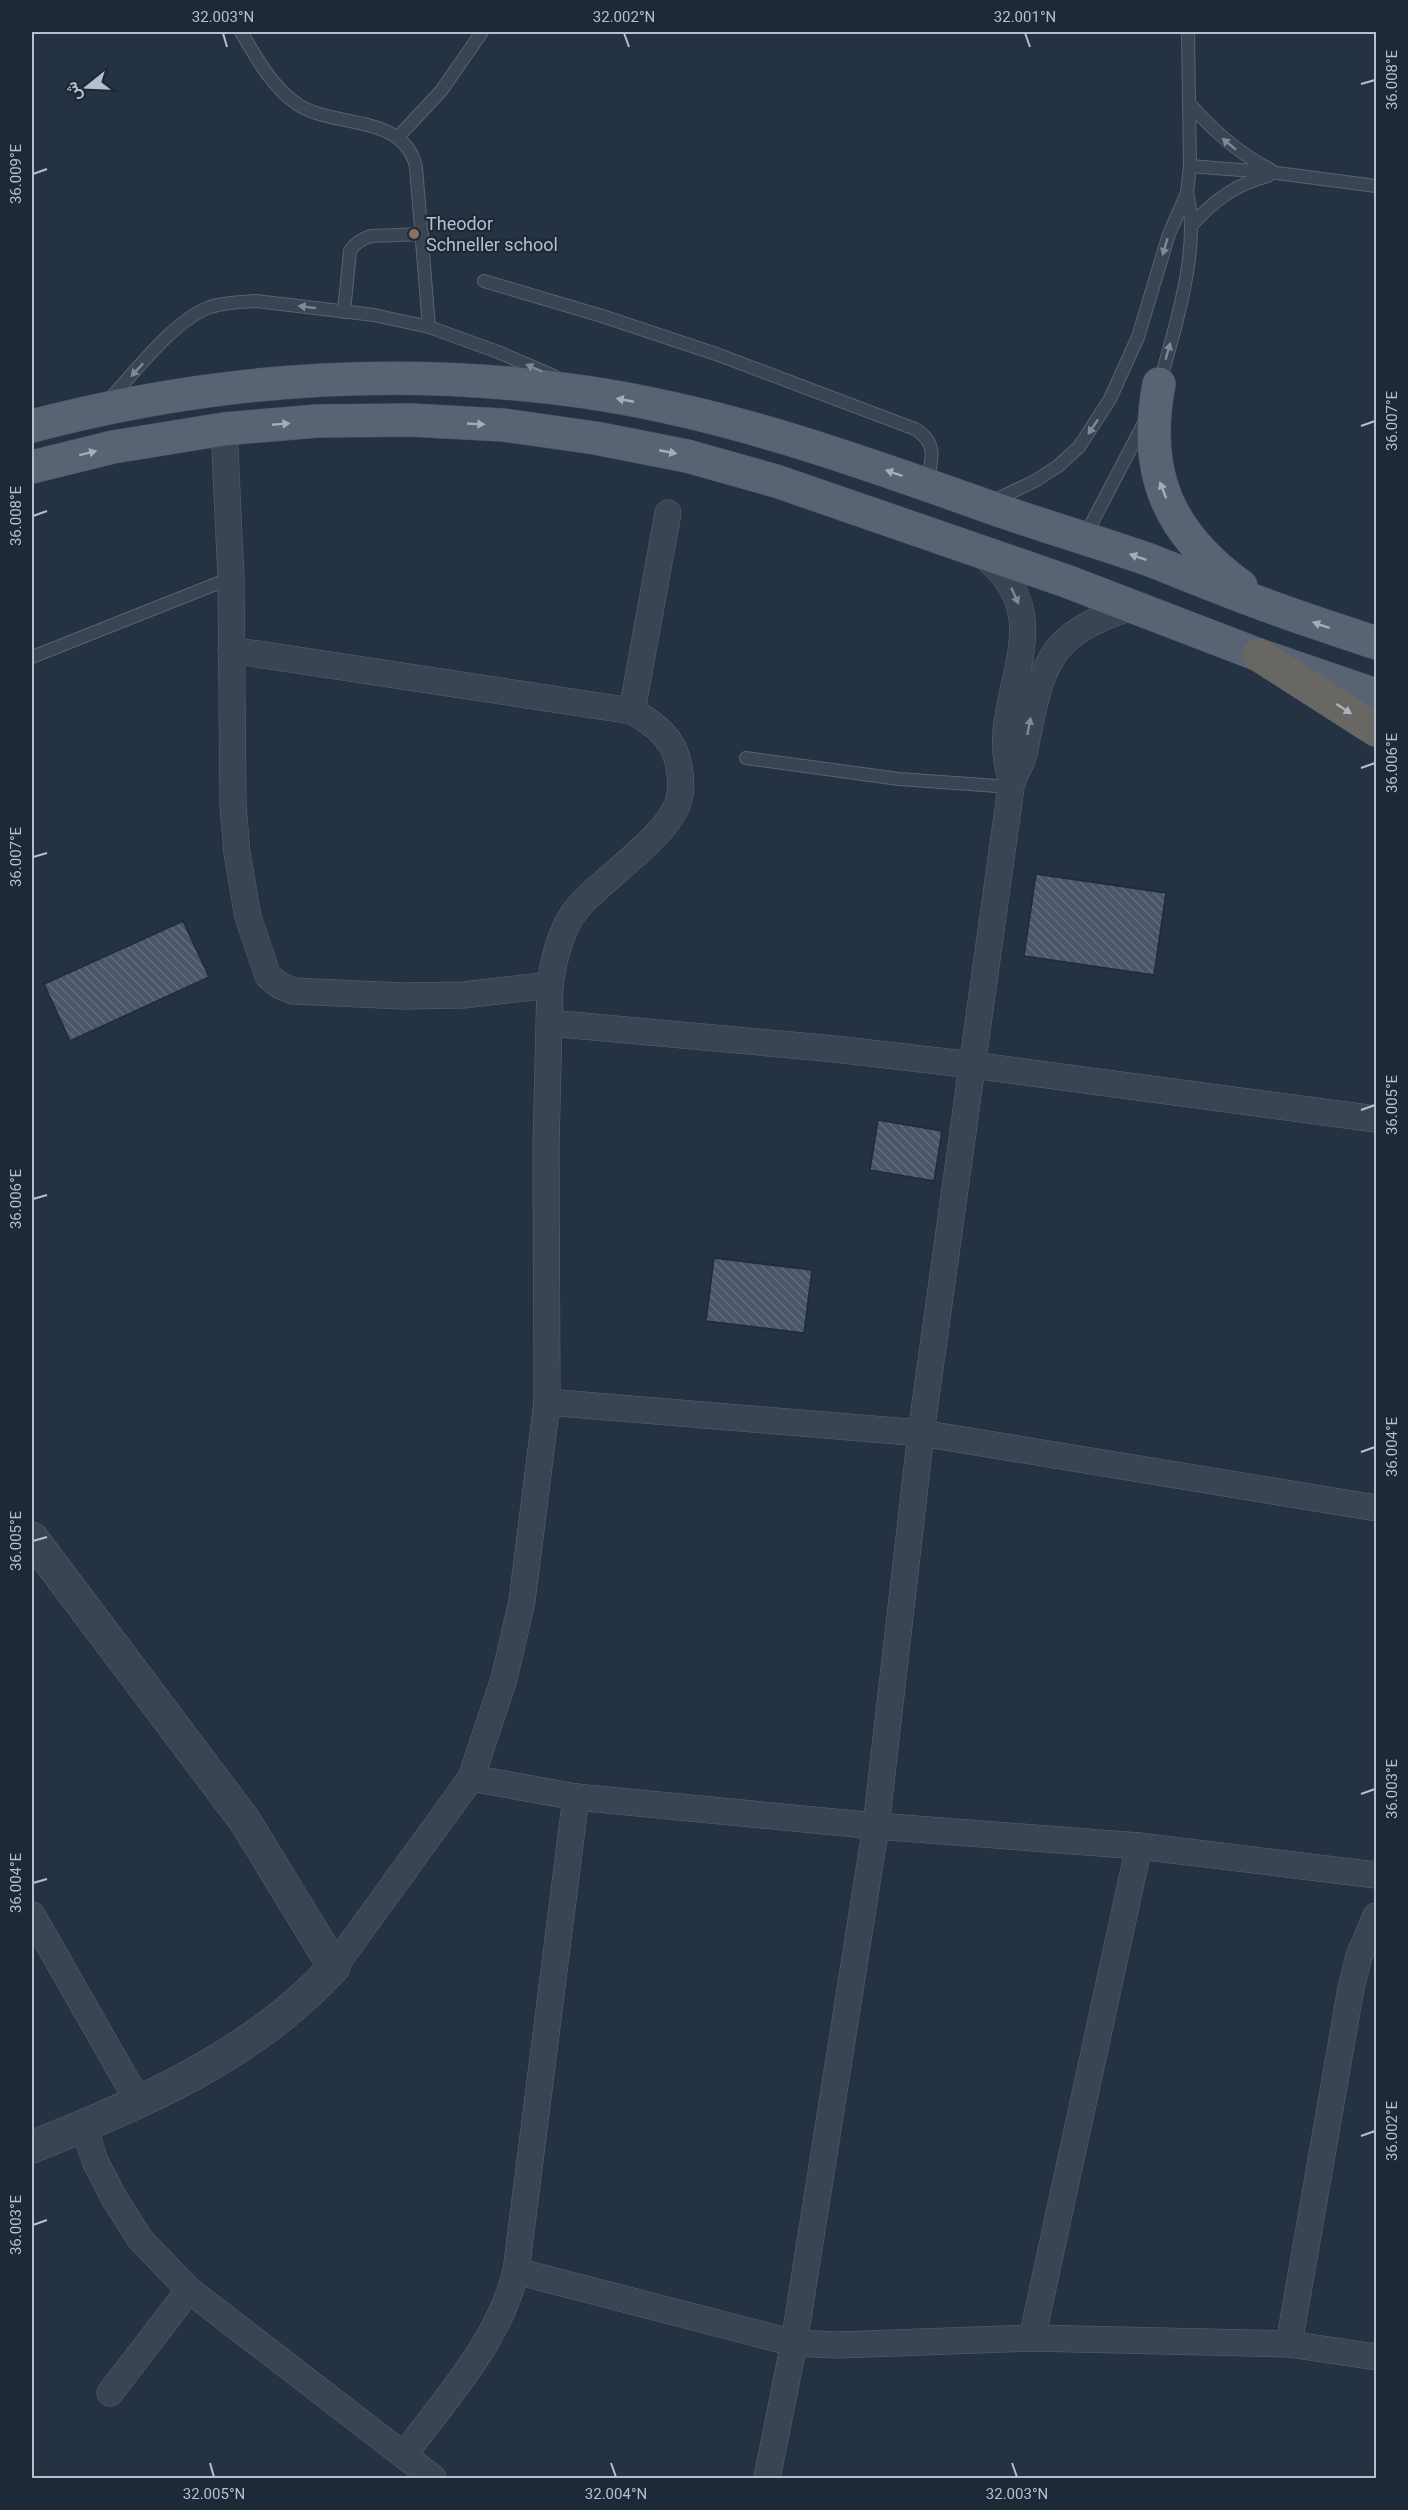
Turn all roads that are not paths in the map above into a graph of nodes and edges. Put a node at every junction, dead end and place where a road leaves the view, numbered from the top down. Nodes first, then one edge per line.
1 (241, 32) edge
2 (482, 32) edge
3 (1188, 32) edge
4 (1190, 103) junction
5 (398, 137) junction
6 (1190, 166) junction
7 (1277, 173) junction
8 (1377, 186) edge
9 (1187, 193) junction
10 (1192, 225) junction
11 (422, 234) junction
12 (484, 281) dead end
13 (344, 312) junction
14 (429, 327) junction
15 (1159, 384) junction
16 (587, 392) junction
17 (102, 407) junction
18 (32, 426) edge
19 (224, 429) junction
20 (32, 467) edge
21 (927, 484) junction
22 (983, 505) junction
23 (668, 513) dead end
24 (1084, 538) junction
25 (978, 552) junction
26 (231, 578) junction
27 (1066, 581) junction
28 (1132, 607) junction
29 (1272, 608) junction
30 (1377, 643) edge
31 (231, 650) junction
32 (1259, 655) junction
33 (32, 657) edge
34 (1377, 695) edge
35 (632, 711) junction
36 (1377, 730) edge
37 (746, 758) dead end
38 (1011, 784) junction
39 (550, 985) junction
40 (550, 1023) junction
41 (973, 1065) junction
42 (1377, 1119) edge
43 (546, 1402) junction
44 (921, 1434) junction
45 (1377, 1508) edge
46 (32, 1538) edge
47 (471, 1778) junction
48 (576, 1797) junction
49 (876, 1826) junction
50 (1140, 1846) junction
51 (1377, 1875) edge
52 (32, 1915) edge
53 (1377, 1916) edge
54 (334, 1967) junction
55 (138, 2101) junction
56 (84, 2126) junction
57 (32, 2148) edge
58 (516, 2271) junction
59 (189, 2290) junction
60 (1032, 2338) junction
61 (794, 2343) junction
62 (1288, 2344) junction
63 (1377, 2357) edge
64 (110, 2393) dead end
65 (773, 2448) junction
66 (404, 2455) junction
67 (433, 2478) edge
68 (767, 2478) edge
69 (772, 2478) edge

1 - 5 lane
2 - 5 lane
3 - 4 lane
4 - 6 lane
7 -> 4 lane
5 - 11 lane
6 - 7 lane
6 - 9 lane
7 - 8 lane
7 - 10 lane
9 - 10 lane
9 -> 22 lane
15 -> 10 lane
11 - 13 lane
11 - 14 lane
12 - 21 lane
13 - 14 lane
13 -> 17 lane
16 -> 14 lane
15 - 24 lane
29 -> 15 main road
16 - 17 main road
21 -> 16 main road
17 - 18 main road
20 -> 19 main road
19 -> 25 main road
19 - 26 street
21 - 22 main road
22 - 24 main road
23 - 35 street
24 - 27 main road
29 -> 24 main road
25 - 27 main road
25 -> 38 street
26 - 31 street
26 - 33 lane
27 - 28 main road
28 - 32 main road
38 -> 28 street
30 -> 29 main road
31 - 35 street
31 - 39 street
32 - 34 main road
32 -> 36 highway
35 - 39 street
37 - 38 lane
38 - 41 street
39 - 40 street
40 - 41 street
40 - 43 street
41 - 42 street
41 - 44 street
43 - 44 street
43 - 47 street
44 - 45 street
44 - 49 street
46 - 54 street
47 - 48 street
47 - 54 street
48 - 49 street
48 - 58 street
49 - 50 street
49 - 61 street
50 - 51 street
50 - 60 street
52 - 55 street
53 - 62 street
54 - 55 street
55 - 56 street
56 - 57 street
56 - 59 street
58 - 61 street
58 - 66 street
59 - 64 street
59 - 66 street
60 - 61 street
60 - 62 street
61 - 65 street
62 - 63 street
65 - 68 street
65 - 69 street
66 - 67 street

